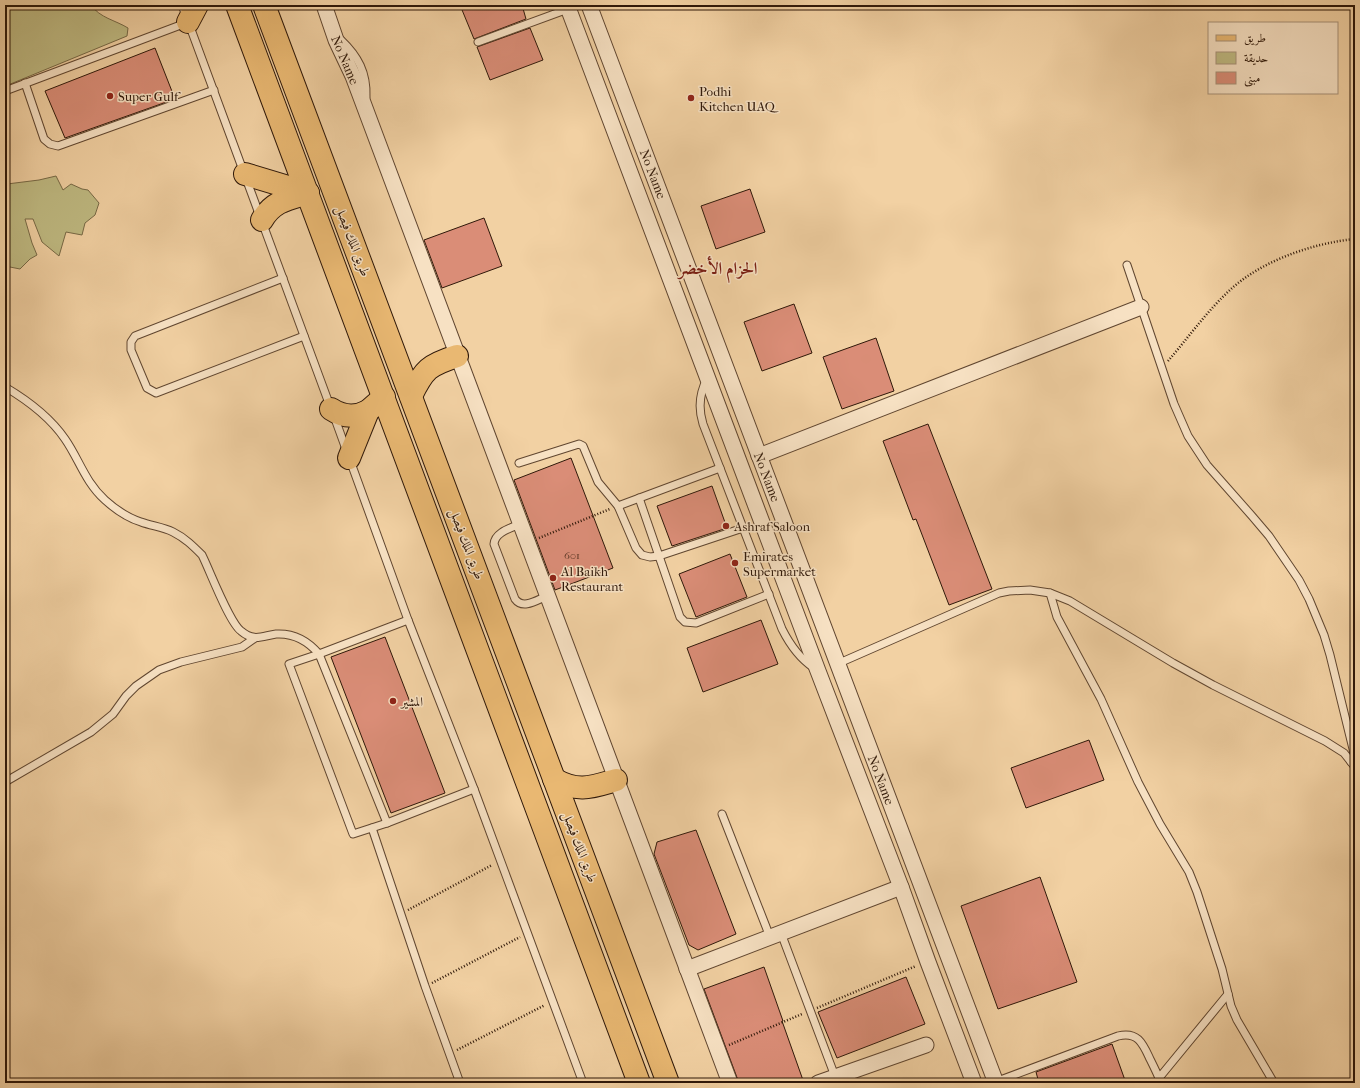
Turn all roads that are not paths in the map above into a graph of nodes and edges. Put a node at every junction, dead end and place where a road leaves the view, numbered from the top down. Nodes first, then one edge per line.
1 (237, 5) edge
2 (264, 5) edge
3 (324, 5) edge
4 (589, 5) edge
5 (567, 7) edge
6 (189, 11) edge
7 (478, 42) dead end
8 (25, 83) junction
9 (214, 90) junction
10 (5, 91) edge
11 (246, 174) junction
12 (308, 194) junction
13 (262, 220) junction
14 (1127, 265) dead end
15 (283, 278) junction
16 (1141, 307) junction
17 (304, 336) junction
18 (457, 356) junction
19 (707, 379) junction
20 (5, 387) edge
21 (411, 396) junction
22 (376, 404) junction
23 (331, 409) junction
24 (759, 456) junction
25 (349, 458) junction
26 (519, 463) dead end
27 (720, 468) junction
28 (639, 498) junction
29 (618, 506) junction
30 (520, 524) junction
31 (743, 528) junction
32 (659, 556) junction
33 (1050, 593) junction
34 (769, 594) junction
35 (547, 596) junction
36 (408, 620) junction
37 (255, 638) junction
38 (319, 654) junction
39 (837, 664) junction
40 (818, 671) junction
41 (1353, 764) edge
42 (554, 778) junction
43 (616, 780) junction
44 (5, 782) edge
45 (474, 789) junction
46 (722, 814) dead end
47 (387, 823) junction
48 (372, 828) junction
49 (901, 887) junction
50 (775, 935) junction
51 (687, 969) junction
52 (1228, 994) junction
53 (926, 1045) dead end
54 (634, 1079) edge
55 (836, 1080) edge
56 (1160, 1080) edge
57 (996, 1082) edge
58 (460, 1083) edge
59 (583, 1083) edge
60 (668, 1083) edge
61 (730, 1083) edge
62 (818, 1083) edge
63 (974, 1083) edge
64 (1274, 1083) edge

1 - 12 main road, طريق الملك فيصل
2 - 21 main road, طريق الملك فيصل
3 - 18 street, No Name
4 - 24 street, No Name
5 - 7 lane
5 - 19 street, No Name
6 - 8 lane
6 - 9 lane
8 - 9 lane
8 - 10 lane
9 - 11 lane
11 - 12 main road
11 - 13 lane
12 - 13 main road
12 - 22 main road, طريق الملك فيصل
13 - 15 lane
14 - 16 lane
15 - 17 lane
15 - 17 lane
16 - 24 street
16 - 41 lane
17 - 23 lane
18 - 21 main road
18 - 30 street, No Name
19 - 27 lane
19 - 40 street, No Name
20 - 37 lane
21 - 42 main road, طريق الملك فيصل
22 - 23 main road
22 - 25 main road
22 - 54 main road, طريق الملك فيصل
23 - 25 lane
24 - 39 street, No Name
25 - 36 lane
26 - 29 lane
27 - 28 lane
27 - 31 lane
28 - 29 lane
28 - 32 lane
29 - 32 lane
30 - 35 street, No Name
30 - 35 lane
31 - 32 lane
31 - 34 lane
32 - 34 lane
33 - 39 lane
33 - 41 lane
33 - 52 lane
34 - 40 lane
35 - 43 street, No Name
36 - 38 lane
36 - 45 lane
37 - 38 lane
37 - 44 lane
38 - 47 lane
38 - 48 lane
39 - 57 street, No Name
40 - 49 street, No Name
42 - 43 main road
42 - 60 main road, طريق الملك فيصل
43 - 51 street, No Name
45 - 47 lane
45 - 59 lane
46 - 50 lane
47 - 48 lane
48 - 58 lane
49 - 50 street
49 - 63 street, No Name
50 - 51 street
50 - 55 lane
51 - 61 street, No Name
52 - 56 lane
52 - 64 lane
53 - 55 street
55 - 62 street
56 - 57 lane

